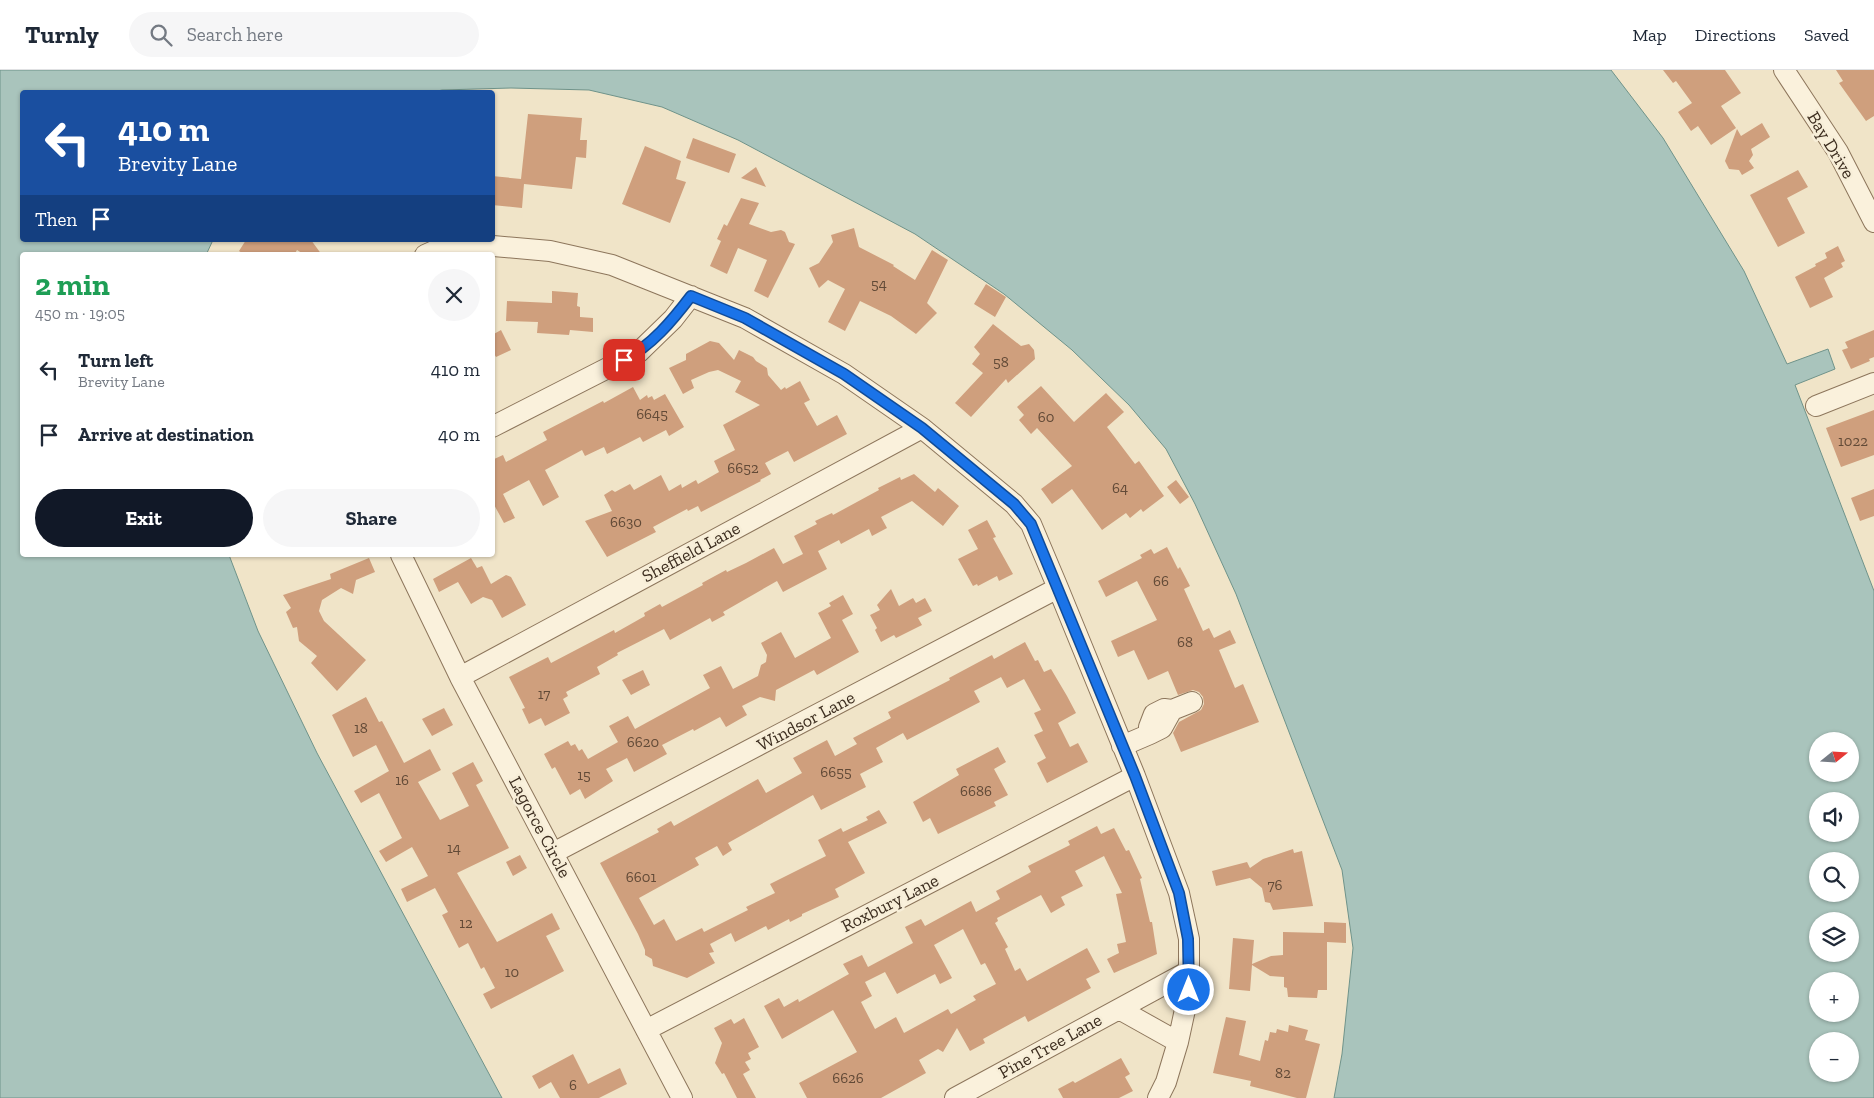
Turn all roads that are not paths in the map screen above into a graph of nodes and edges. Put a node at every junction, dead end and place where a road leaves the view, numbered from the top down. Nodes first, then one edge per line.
1 (1784, 70) edge
2 (1874, 222) edge
3 (432, 252) edge
4 (691, 296) junction
5 (1874, 383) edge
6 (1816, 406) dead end
7 (495, 425) edge
8 (922, 428) junction
9 (402, 557) edge
10 (1058, 588) junction
11 (460, 677) junction
12 (1192, 702) dead end
13 (1122, 746) junction
14 (1135, 776) junction
15 (554, 853) junction
16 (1189, 971) junction
17 (1119, 1009) junction
18 (646, 1030) junction
19 (1178, 1042) junction
20 (682, 1098) edge
21 (955, 1098) edge
22 (1158, 1098) edge

1 - 2 street, Bay Drive
3 - 4 street
4 - 7 street
4 - 8 street
5 - 6 street
8 - 10 street
8 - 11 street, Sheffield Lane
9 - 11 street, Lagorce Circle
10 - 13 street
10 - 15 street, Windsor Lane
11 - 15 street, Lagorce Circle
12 - 13 street
13 - 14 street
14 - 16 street
14 - 18 street, Roxbury Lane
15 - 18 street, Lagorce Circle
16 - 17 street, Pine Tree Lane
16 - 19 street
17 - 19 street, Pine Tree Lane
17 - 21 street, Pine Tree Lane
18 - 20 street, Lagorce Circle
19 - 22 street

